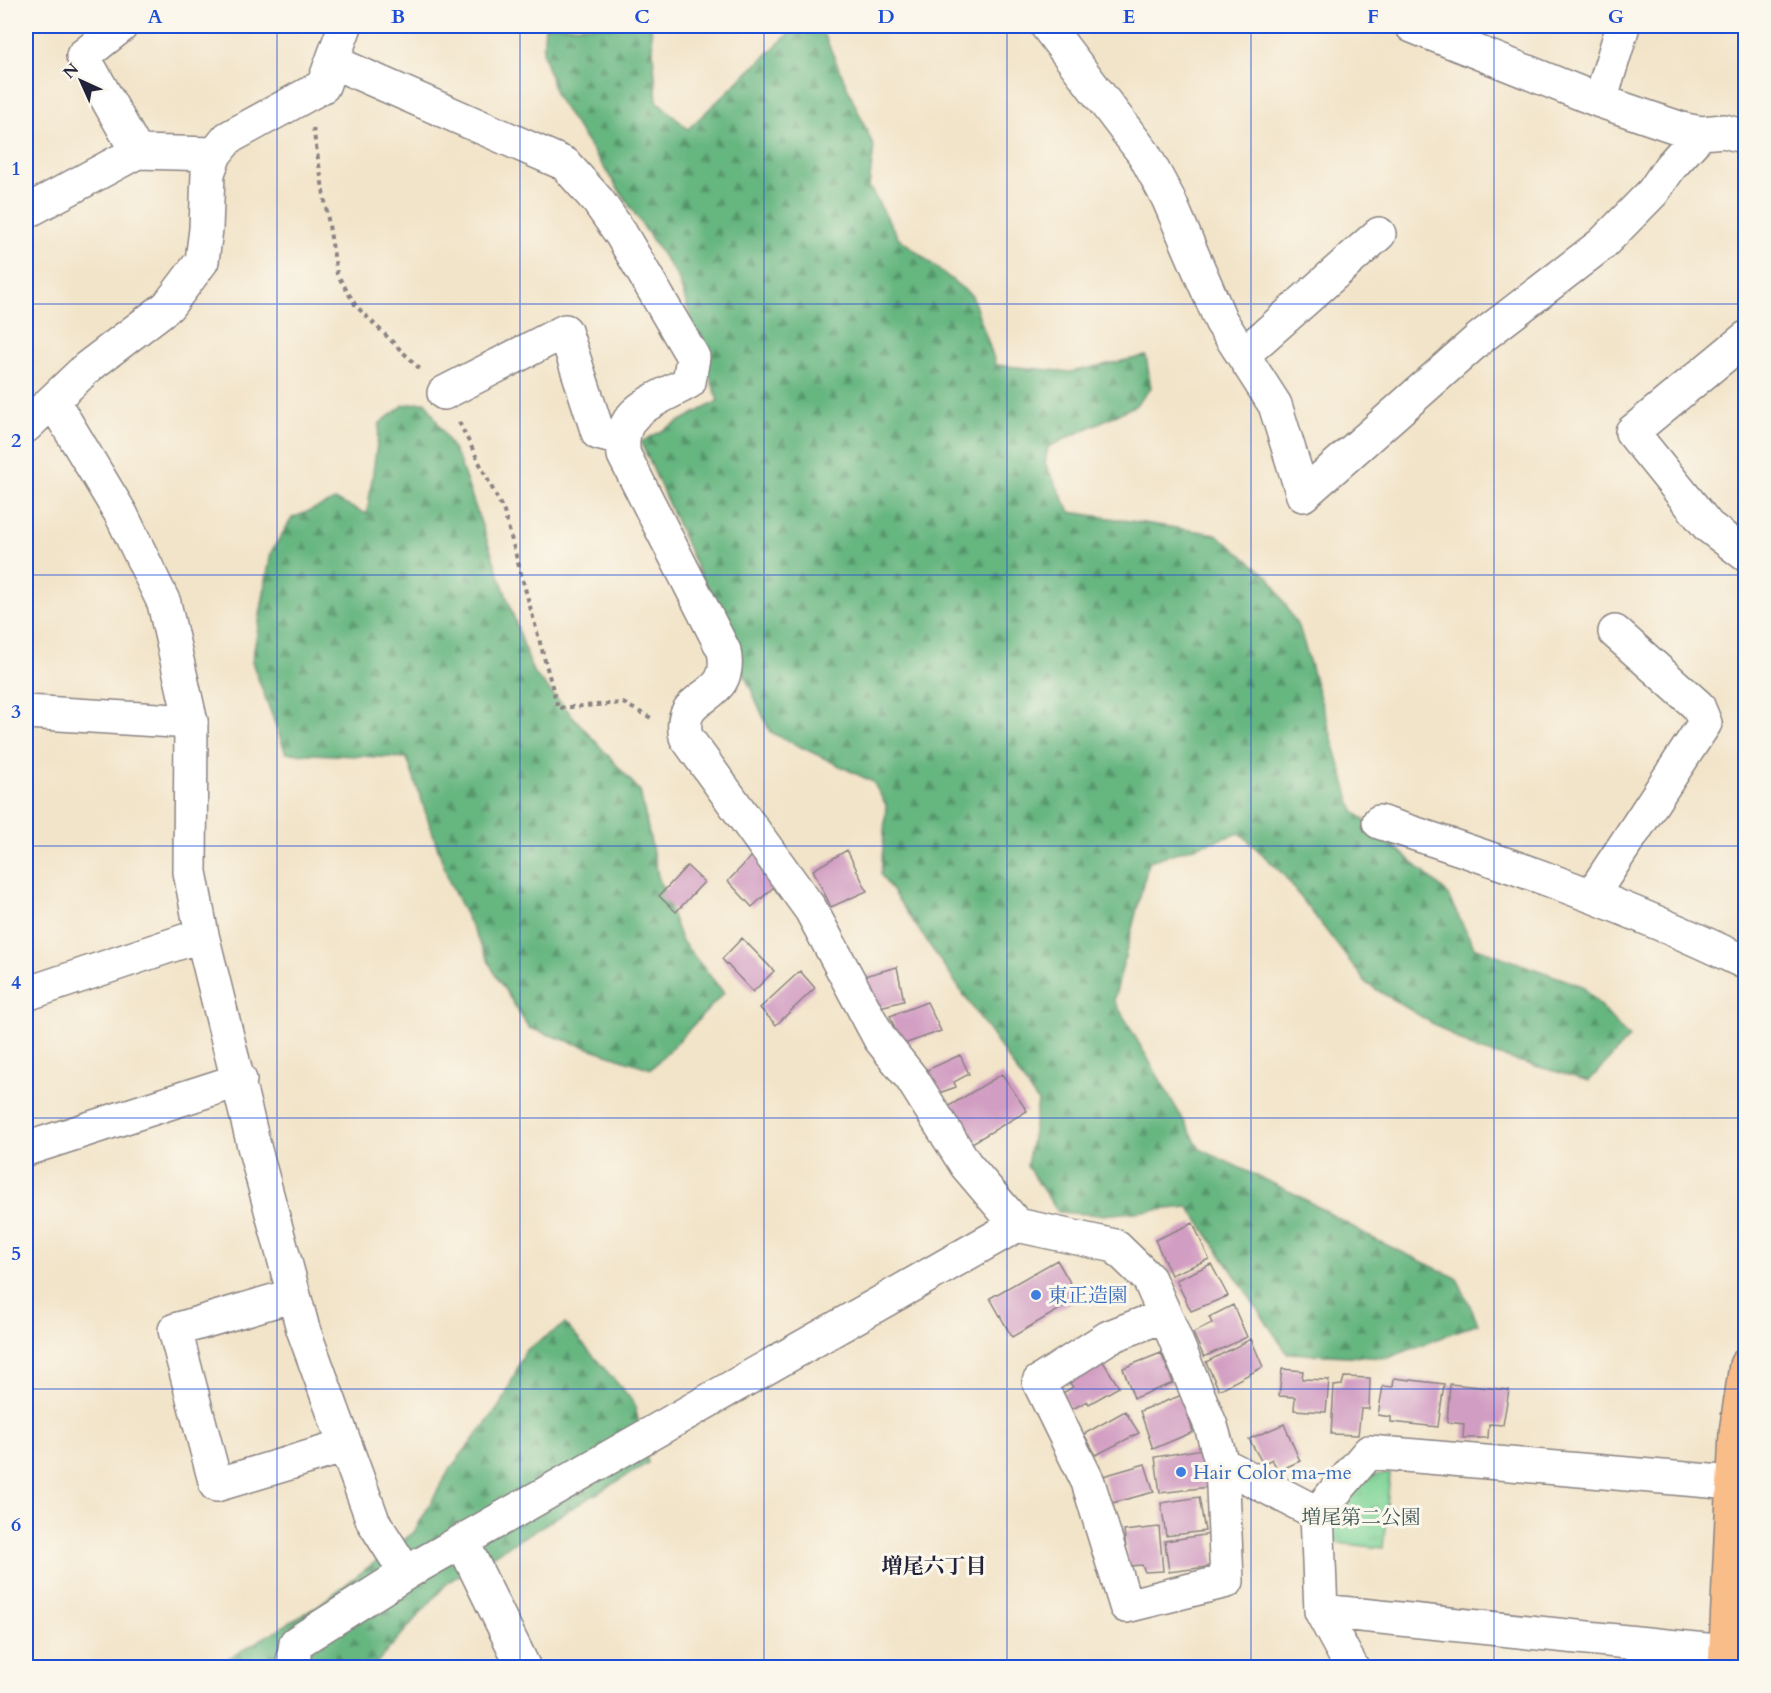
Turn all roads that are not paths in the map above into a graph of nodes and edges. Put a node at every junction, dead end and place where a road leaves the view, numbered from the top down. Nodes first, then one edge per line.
1 (121, 26) edge
2 (345, 26) edge
3 (1047, 26) edge
4 (1623, 26) edge
5 (1418, 27) edge
6 (333, 62) junction
7 (1600, 101) junction
8 (1701, 133) junction
9 (1746, 137) edge
10 (137, 152) junction
11 (215, 154) junction
12 (26, 212) edge
13 (1379, 234) dead end
14 (1746, 338) edge
15 (1243, 355) junction
16 (444, 393) road end
17 (53, 401) junction
18 (26, 426) edge
19 (621, 439) junction
20 (1746, 555) edge
21 (1615, 632) dead end
22 (26, 712) edge
23 (191, 722) junction
24 (1379, 822) dead end
25 (1592, 895) junction
26 (202, 934) junction
27 (1746, 963) edge
28 (26, 994) edge
29 (240, 1080) junction
30 (26, 1149) edge
31 (1017, 1225) junction
32 (294, 1295) junction
33 (1165, 1315) junction
34 (1746, 1365) edge
35 (346, 1446) junction
36 (1222, 1464) junction
37 (1733, 1483) junction
38 (1317, 1513) junction
39 (463, 1543) junction
40 (406, 1573) junction
41 (1321, 1611) junction
42 (1725, 1660) edge
43 (292, 1668) edge
44 (524, 1668) edge
45 (1352, 1668) edge

1 - 10 street
2 - 6 street
3 - 15 street
4 - 7 street
5 - 7 street
6 - 11 street
6 - 19 street
7 - 8 street
8 - 9 street
8 - 15 street
10 - 11 street
10 - 12 street
11 - 17 street
13 - 15 street
14 - 20 street
16 - 19 street
17 - 18 street
17 - 23 street
19 - 31 street
21 - 25 street
22 - 23 street
23 - 26 street
24 - 25 street
25 - 27 street
26 - 28 street
26 - 29 street
29 - 30 street
29 - 32 street
31 - 33 street
31 - 39 street
32 - 35 street
32 - 35 street
33 - 36 street
33 - 36 street
34 - 37 main road
35 - 40 street
36 - 38 street
37 - 38 street
37 - 42 main road
38 - 41 street
39 - 40 street
39 - 44 street
40 - 43 street
41 - 42 street
41 - 45 street

